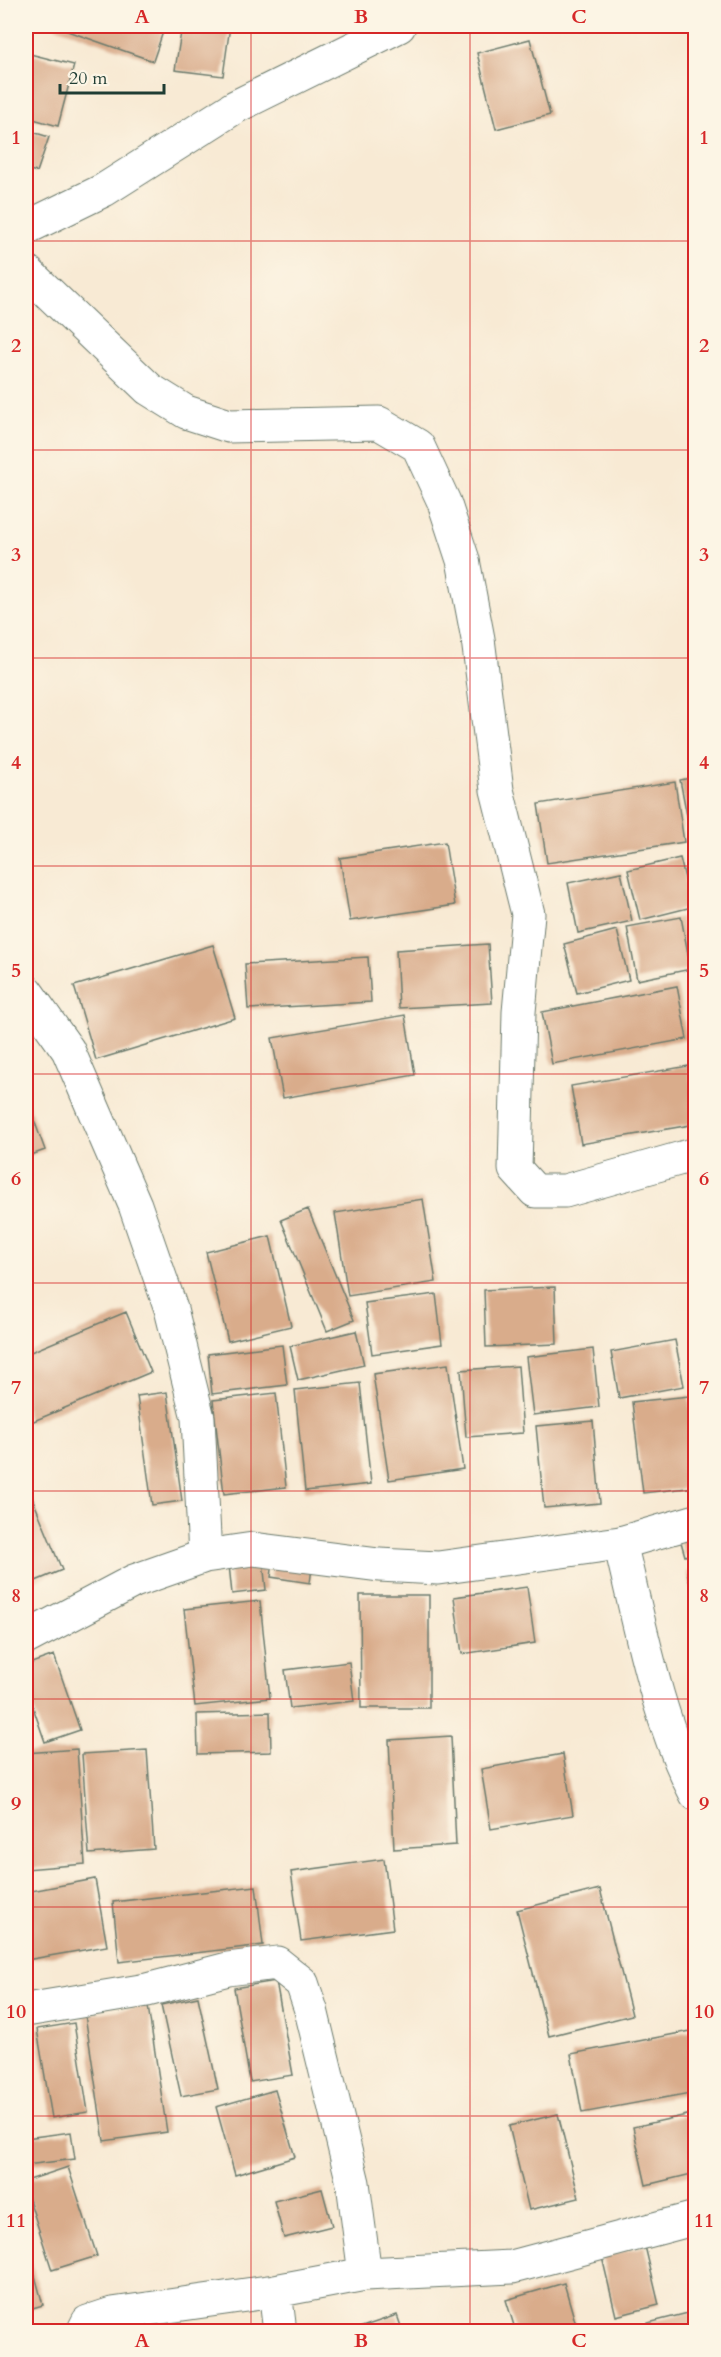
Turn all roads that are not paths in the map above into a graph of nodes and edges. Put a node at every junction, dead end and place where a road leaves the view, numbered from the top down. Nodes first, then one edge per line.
1 (399, 26) edge
2 (26, 228) edge
3 (26, 271) edge
4 (26, 991) edge
5 (696, 1154) edge
6 (696, 1521) edge
7 (620, 1543) junction
8 (205, 1556) junction
9 (26, 1638) edge
10 (696, 1794) edge
11 (26, 2010) edge
12 (696, 2218) edge
13 (365, 2274) junction
14 (275, 2291) junction
15 (83, 2331) edge
16 (280, 2331) edge

1 - 2 street
3 - 5 street
4 - 8 street
6 - 7 street
7 - 8 street
7 - 10 street
8 - 9 street
11 - 13 street
12 - 13 street
13 - 14 street
14 - 15 street
14 - 16 street

